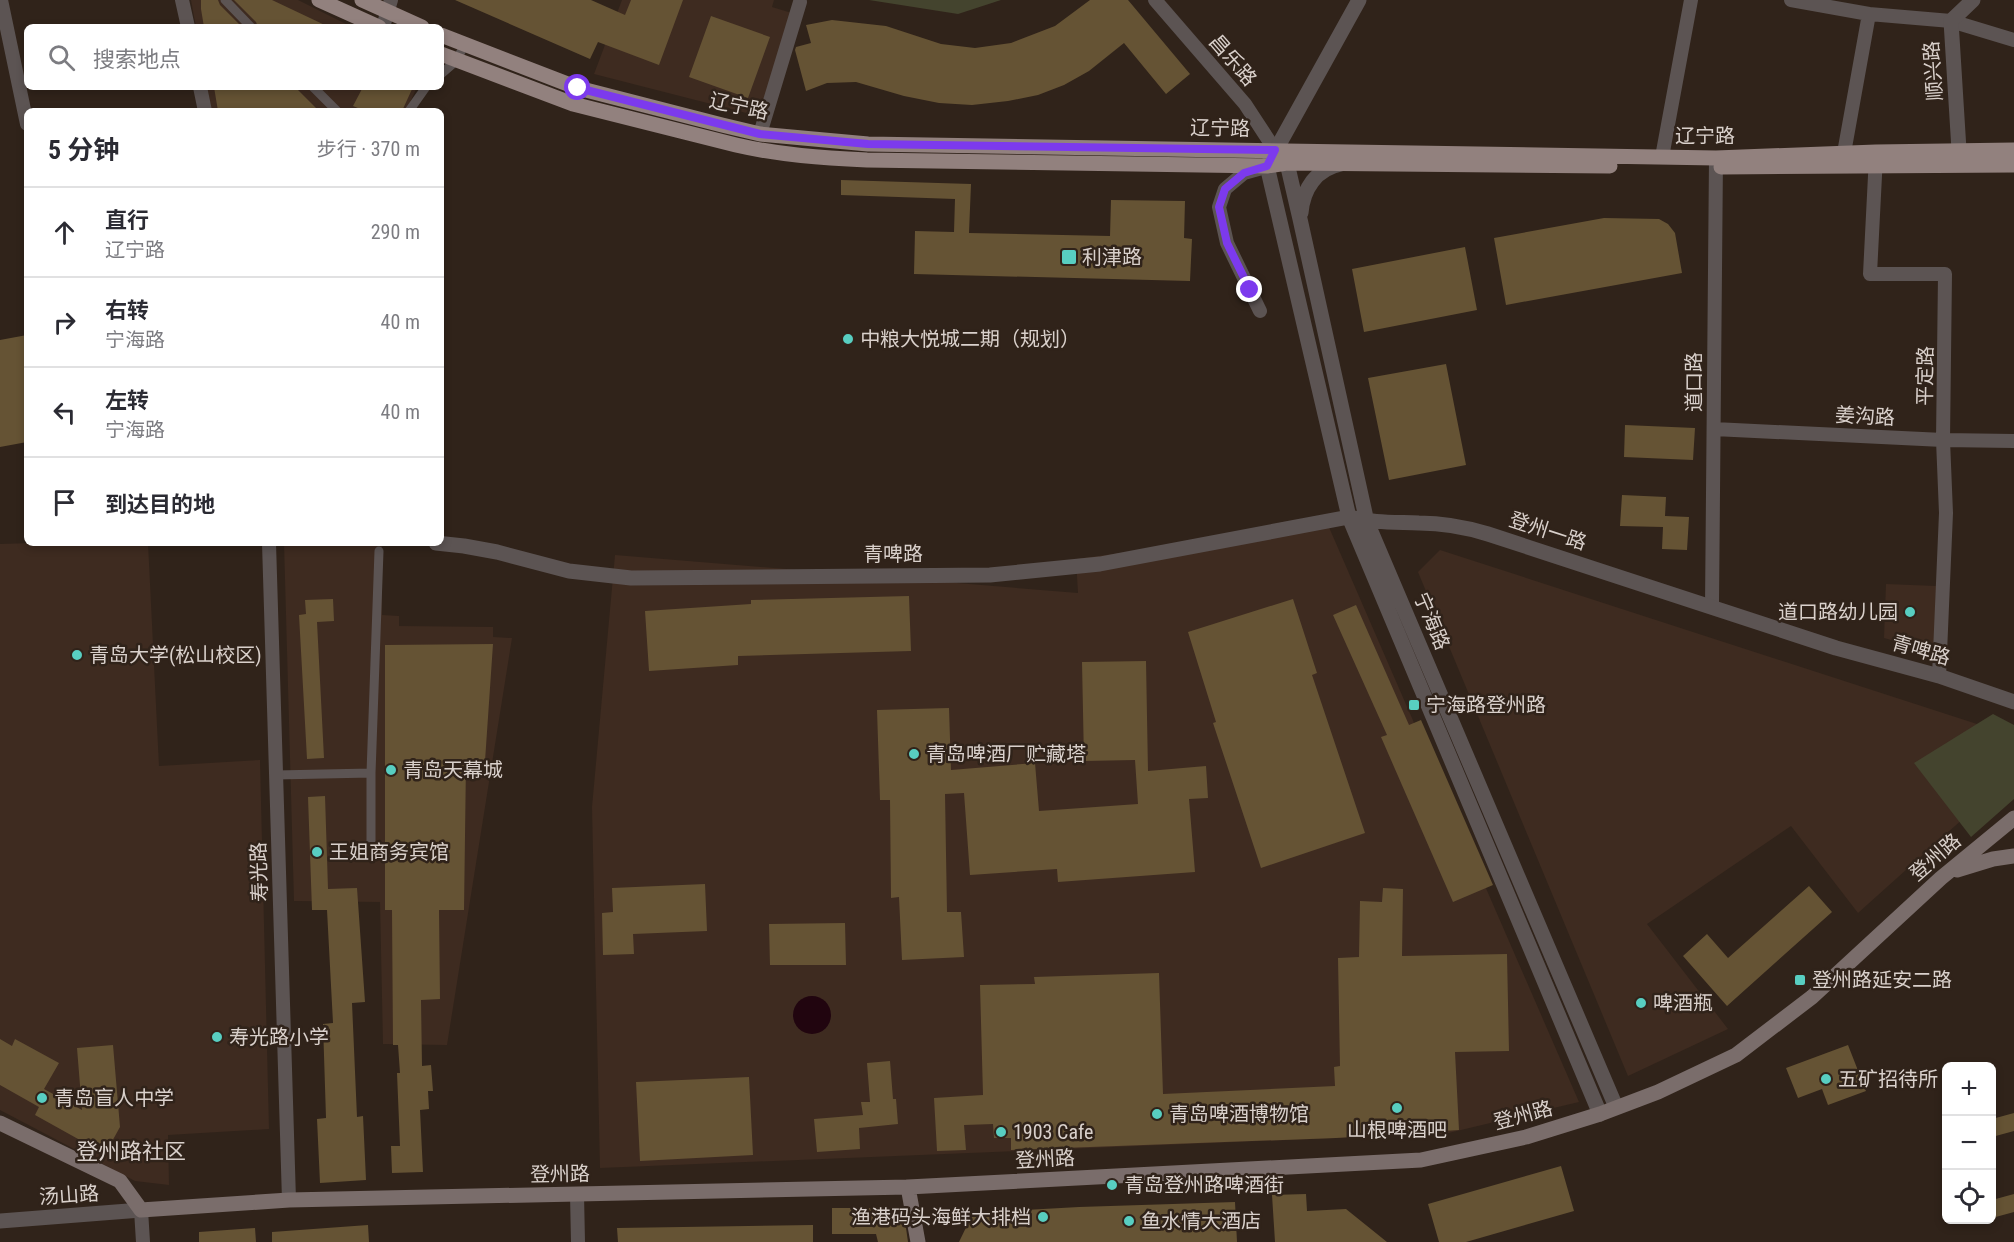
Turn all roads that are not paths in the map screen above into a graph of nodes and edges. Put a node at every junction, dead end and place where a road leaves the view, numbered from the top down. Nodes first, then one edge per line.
1 (1, 0) edge
2 (182, 0) edge
3 (225, 0) edge
4 (319, 0) edge
5 (362, 0) edge
6 (1155, 0) edge
7 (1359, 0) edge
8 (1691, 0) edge
9 (1791, 0) edge
10 (1973, 0) edge
11 (801, 2) dead end
12 (389, 6) edge
13 (1869, 15) junction
14 (1951, 21) junction
15 (187, 24) edge
16 (248, 24) edge
17 (374, 24) edge
18 (382, 24) edge
19 (417, 24) edge
20 (444, 36) edge
21 (2014, 40) edge
22 (464, 46) junction
23 (444, 55) edge
24 (456, 61) junction
25 (444, 71) edge
26 (201, 90) edge
27 (316, 90) edge
28 (424, 90) edge
29 (204, 108) edge
30 (334, 108) edge
31 (411, 108) edge
32 (24, 110) edge
33 (760, 134) junction
34 (1275, 150) junction
35 (1959, 150) junction
36 (2014, 150) edge
37 (1844, 153) junction
38 (1662, 157) junction
39 (1876, 159) junction
40 (1287, 163) junction
41 (1345, 163) junction
42 (1715, 163) junction
43 (2014, 165) edge
44 (1267, 166) junction
45 (1300, 219) junction
46 (1260, 311) dead end
47 (1714, 429) junction
48 (1943, 440) junction
49 (2014, 441) edge
50 (1349, 517) junction
51 (1367, 522) junction
52 (444, 544) edge
53 (269, 546) edge
54 (380, 551) dead end
55 (1712, 606) junction
56 (1939, 676) junction
57 (2014, 702) edge
58 (371, 773) junction
59 (276, 775) junction
60 (2014, 818) edge
61 (371, 850) dead end
62 (2014, 856) edge
63 (1941, 878) junction
64 (1616, 1107) junction
65 (1600, 1114) junction
66 (0, 1124) edge
67 (908, 1187) junction
68 (577, 1194) junction
69 (289, 1200) junction
70 (141, 1210) junction
71 (0, 1221) edge
72 (143, 1242) edge
73 (578, 1242) edge
74 (918, 1242) edge

1 - 32 street
2 - 15 street
3 - 16 street
4 - 17 main road
5 - 12 main road
6 - 34 street, 昌乐路
7 - 34 street
8 - 38 street
9 - 13 street
10 - 14 street, 顺兴路
11 - 33 street
12 - 18 street
12 - 19 main road
13 - 14 street
13 - 37 street
14 - 21 street
14 - 35 street, 顺兴路
20 - 22 main road, 辽宁路
22 - 24 street
22 - 33 main road, 辽宁路
23 - 24 main road, 辽宁路
24 - 25 street
24 - 44 main road, 辽宁路
26 - 29 street
27 - 30 street
28 - 31 street
33 - 34 main road, 辽宁路
34 - 38 main road, 辽宁路
34 - 40 street, 宁海路
34 - 44 street
35 - 36 main road, 辽宁路
35 - 39 main road, 辽宁路
37 - 39 main road, 辽宁路
37 - 42 main road, 辽宁路
38 - 42 main road, 辽宁路
39 - 42 main road, 辽宁路
39 - 43 main road, 辽宁路
39 - 48 street, 平定路
40 - 41 main road, 辽宁路
40 - 44 main road, 辽宁路
40 - 45 street, 宁海路
41 - 42 main road, 辽宁路
41 - 45 street
42 - 47 street, 道口路
44 - 46 street
44 - 50 street, 宁海路
45 - 51 street, 宁海路
47 - 48 street, 姜沟路
47 - 55 street, 道口路
48 - 49 street, 姜沟路
48 - 56 street, 平定路
50 - 51 street, 登州一路
50 - 52 street, 青啤路
50 - 65 street, 宁海路
51 - 55 street, 登州一路
51 - 64 street, 宁海路
53 - 59 street, 寿光路
54 - 58 street
55 - 56 street, 青啤路
56 - 57 street, 青啤路
58 - 59 street
58 - 61 street
59 - 69 street, 寿光路
60 - 63 main road, 登州路
62 - 63 main road
63 - 64 main road, 登州路
64 - 65 main road, 登州路
65 - 67 main road, 登州路
66 - 70 main road
67 - 68 main road, 登州路
67 - 74 main road
68 - 69 main road, 登州路
68 - 73 street
69 - 70 main road, 登州路
70 - 71 street, 汤山路
70 - 72 street

